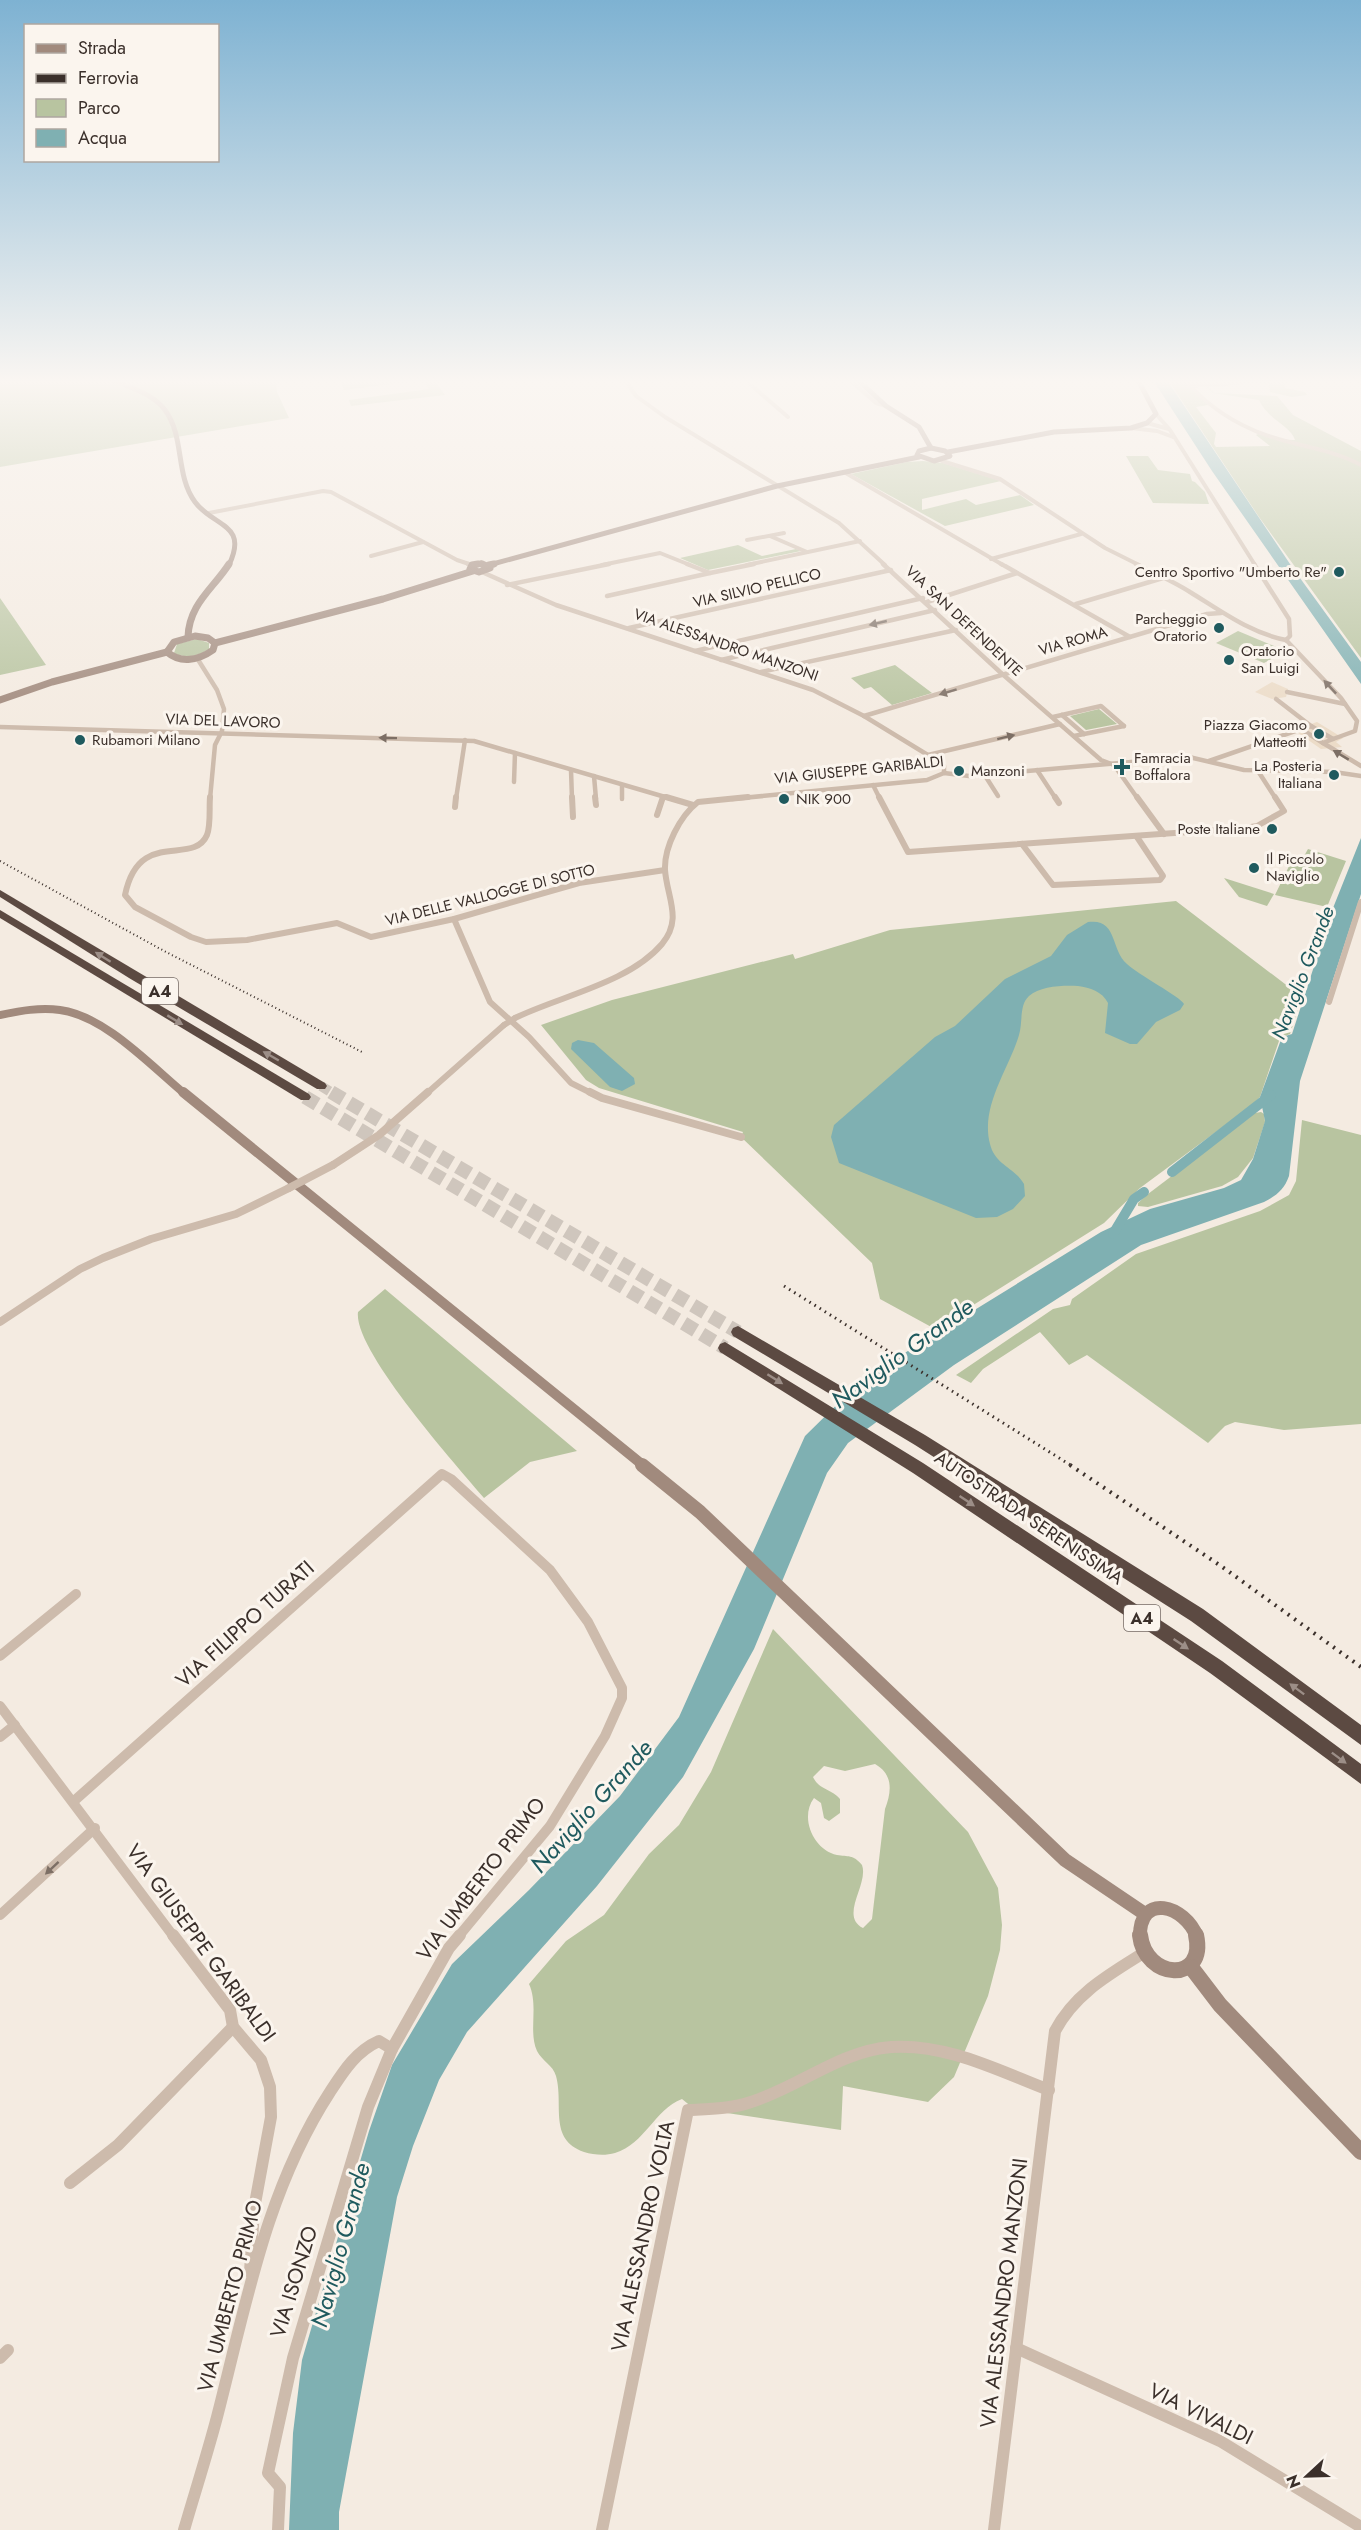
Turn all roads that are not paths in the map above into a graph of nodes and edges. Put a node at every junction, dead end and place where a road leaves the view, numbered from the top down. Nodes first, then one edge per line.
1 (193, 498) edge
2 (286, 498) edge
3 (342, 498) edge
4 (734, 498) edge
5 (797, 498) edge
6 (889, 498) edge
7 (1028, 498) edge
8 (1212, 498) edge
9 (209, 513) junction
10 (784, 533) dead end
11 (1081, 534) junction
12 (770, 536) junction
13 (747, 540) dead end
14 (860, 541) junction
15 (423, 542) junction
16 (808, 552) junction
17 (371, 556) dead end
18 (991, 558) junction
19 (489, 565) junction
20 (473, 568) junction
21 (891, 570) junction
22 (482, 572) junction
23 (710, 573) junction
24 (1017, 573) junction
25 (1163, 578) junction
26 (507, 585) junction
27 (607, 596) dead end
28 (925, 600) junction
29 (1076, 604) junction
30 (935, 610) junction
31 (1221, 613) junction
32 (627, 629) junction
33 (956, 630) junction
34 (188, 637) junction
35 (1130, 637) junction
36 (1286, 640) junction
37 (215, 643) junction
38 (694, 651) junction
39 (167, 652) junction
40 (197, 658) junction
41 (721, 660) junction
42 (759, 673) junction
43 (1004, 674) junction
44 (1287, 692) dead end
45 (1276, 699) dead end
46 (0, 700) edge
47 (1345, 704) junction
48 (1062, 715) junction
49 (864, 716) junction
50 (1053, 717) junction
51 (1060, 723) junction
52 (1311, 726) junction
53 (0, 727) edge
54 (1301, 729) junction
55 (222, 733) junction
56 (1084, 734) junction
57 (1074, 736) junction
58 (1333, 739) junction
59 (465, 740) junction
60 (1322, 743) junction
61 (515, 753) junction
62 (928, 756) junction
63 (1208, 761) junction
64 (1108, 763) junction
65 (1360, 766) edge
66 (571, 770) junction
67 (1037, 770) junction
68 (1258, 771) junction
69 (944, 773) junction
70 (984, 774) junction
71 (594, 777) junction
72 (1361, 777) edge
73 (514, 782) dead end
74 (622, 785) junction
75 (873, 785) junction
76 (998, 796) dead end
77 (663, 797) junction
78 (622, 799) dead end
79 (1059, 803) dead end
80 (596, 805) dead end
81 (693, 805) junction
82 (456, 807) dead end
83 (657, 815) dead end
84 (573, 817) dead end
85 (1164, 834) junction
86 (1137, 837) junction
87 (1022, 844) junction
88 (664, 870) junction
89 (0, 893) edge
90 (1361, 902) edge
91 (0, 913) edge
92 (454, 919) junction
93 (1329, 1002) dead end
94 (0, 1015) edge
95 (321, 1086) tunnel mouth
96 (305, 1097) tunnel mouth
97 (741, 1137) dead end
98 (0, 1322) edge
99 (738, 1332) tunnel mouth
100 (726, 1348) tunnel mouth
101 (442, 1474) joint
102 (76, 1594) dead end
103 (0, 1656) edge
104 (0, 1706) edge
105 (15, 1725) junction
106 (1361, 1736) edge
107 (0, 1737) edge
108 (1361, 1774) edge
109 (74, 1801) junction
110 (94, 1828) junction
111 (1145, 1914) junction
112 (0, 1915) edge
113 (1145, 1952) junction
114 (1191, 1967) junction
115 (233, 2027) junction
116 (392, 2049) junction
117 (1049, 2090) junction
118 (1361, 2152) edge
119 (70, 2183) dead end
120 (249, 2285) junction
121 (1016, 2348) junction
122 (1361, 2527) edge
123 (184, 2530) edge
124 (278, 2530) edge
125 (602, 2530) edge
126 (994, 2530) edge

1 - 9 street
2 - 9 street
3 - 15 street
4 - 19 street
5 - 14 street, VIA SAN DEFENDENTE
6 - 18 street
7 - 11 street
8 - 36 street
9 - 34 street
10 - 12 street
11 - 18 street
11 - 25 street
12 - 13 street
12 - 16 street
14 - 16 street
14 - 21 street, VIA SAN DEFENDENTE
15 - 17 street
15 - 20 street
16 - 23 street
18 - 24 street
19 - 20 street
19 - 22 street
20 - 22 street
20 - 37 street
21 - 28 street, VIA SAN DEFENDENTE
21 - 32 street, VIA SILVIO PELLICO
22 - 26 street, VIA ALESSANDRO MANZONI
23 - 26 street
23 - 27 street
24 - 28 street
24 - 29 street
25 - 29 street
25 - 31 street
26 - 32 street, VIA ALESSANDRO MANZONI
28 - 30 street, VIA SAN DEFENDENTE
28 - 38 street
29 - 35 street
30 - 33 street, VIA SAN DEFENDENTE
30 -> 41 street
31 - 35 street, VIA ROMA
31 - 36 street
32 - 38 street, VIA ALESSANDRO MANZONI
33 - 42 street
33 - 43 street, VIA SAN DEFENDENTE
34 - 37 street
34 - 39 street
35 - 43 street, VIA ROMA
47 -> 36 street
37 - 40 street
38 - 41 street, VIA ALESSANDRO MANZONI
39 - 40 street
39 - 46 street
40 - 55 street
41 - 42 street, VIA ALESSANDRO MANZONI
42 - 49 street, VIA ALESSANDRO MANZONI
43 -> 49 street, VIA ROMA
43 - 50 street, VIA SAN DEFENDENTE
44 - 47 street
45 - 52 street
47 - 58 street
48 - 50 street
48 - 56 street
48 - 56 street
49 - 62 street, VIA ALESSANDRO MANZONI
50 - 51 street, VIA SAN DEFENDENTE
51 - 57 street, VIA SAN DEFENDENTE
62 -> 51 street
52 - 54 street
52 - 58 street
53 - 55 street, VIA DEL LAVORO
54 - 60 street
54 - 63 street
59 -> 55 street, VIA DEL LAVORO
55 - 92 street, VIA DELLE VALLOGGE DI SOTTO
56 - 57 street
57 - 64 street, VIA SAN DEFENDENTE
58 - 60 street
59 - 61 street, VIA DEL LAVORO
59 - 82 street
65 -> 60 street
61 - 66 street, VIA DEL LAVORO
61 - 73 street
62 - 69 street, VIA ALESSANDRO MANZONI
63 - 64 street, VIA GIUSEPPE GARIBALDI
63 - 68 street, VIA GIUSEPPE GARIBALDI
64 - 67 street, VIA GIUSEPPE GARIBALDI
64 - 85 street
66 - 71 street, VIA DEL LAVORO
66 - 84 street
67 - 70 street, VIA GIUSEPPE GARIBALDI
67 - 79 street
68 - 72 street, VIA GIUSEPPE GARIBALDI
68 - 85 street
69 - 70 street, VIA GIUSEPPE GARIBALDI
69 - 75 street, VIA GIUSEPPE GARIBALDI
70 - 76 street
71 - 74 street, VIA DEL LAVORO
71 - 80 street
74 - 77 street, VIA DEL LAVORO
74 - 78 street
75 - 81 street, VIA GIUSEPPE GARIBALDI
75 - 87 street
77 - 81 street, VIA DEL LAVORO
77 - 83 street
81 - 88 street
85 - 86 street
86 - 87 street
86 - 87 street
88 - 92 street, VIA DELLE VALLOGGE DI SOTTO
88 - 98 street, bridge
95 -> 89 highway, A4
90 - 93 street
91 -> 96 highway, A4
92 - 97 street
94 - 111 street
106 -> 99 highway, AUTOSTRADA SERENISSIMA / A4
100 -> 108 highway, AUTOSTRADA SERENISSIMA / A4
101 - 109 street, VIA FILIPPO TURATI
101 - 116 street, VIA UMBERTO PRIMO
102 - 103 street
104 - 105 street, VIA GIUSEPPE GARIBALDI
105 - 107 street
105 - 109 street, VIA GIUSEPPE GARIBALDI
109 - 110 street, VIA GIUSEPPE GARIBALDI
110 -> 112 street
110 - 115 street, VIA GIUSEPPE GARIBALDI
111 - 113 street
111 - 114 street
113 - 114 street
113 - 117 street, VIA ALESSANDRO MANZONI
114 - 118 street
115 - 119 street
115 - 120 street, VIA GIUSEPPE GARIBALDI
116 - 120 street, VIA UMBERTO PRIMO
116 - 124 street, VIA ISONZO
117 - 121 street, VIA ALESSANDRO MANZONI
117 - 125 street, VIA ALESSANDRO VOLTA
120 - 123 street, VIA UMBERTO PRIMO
121 - 122 street, VIA VIVALDI
121 - 126 street, VIA ALESSANDRO MANZONI

